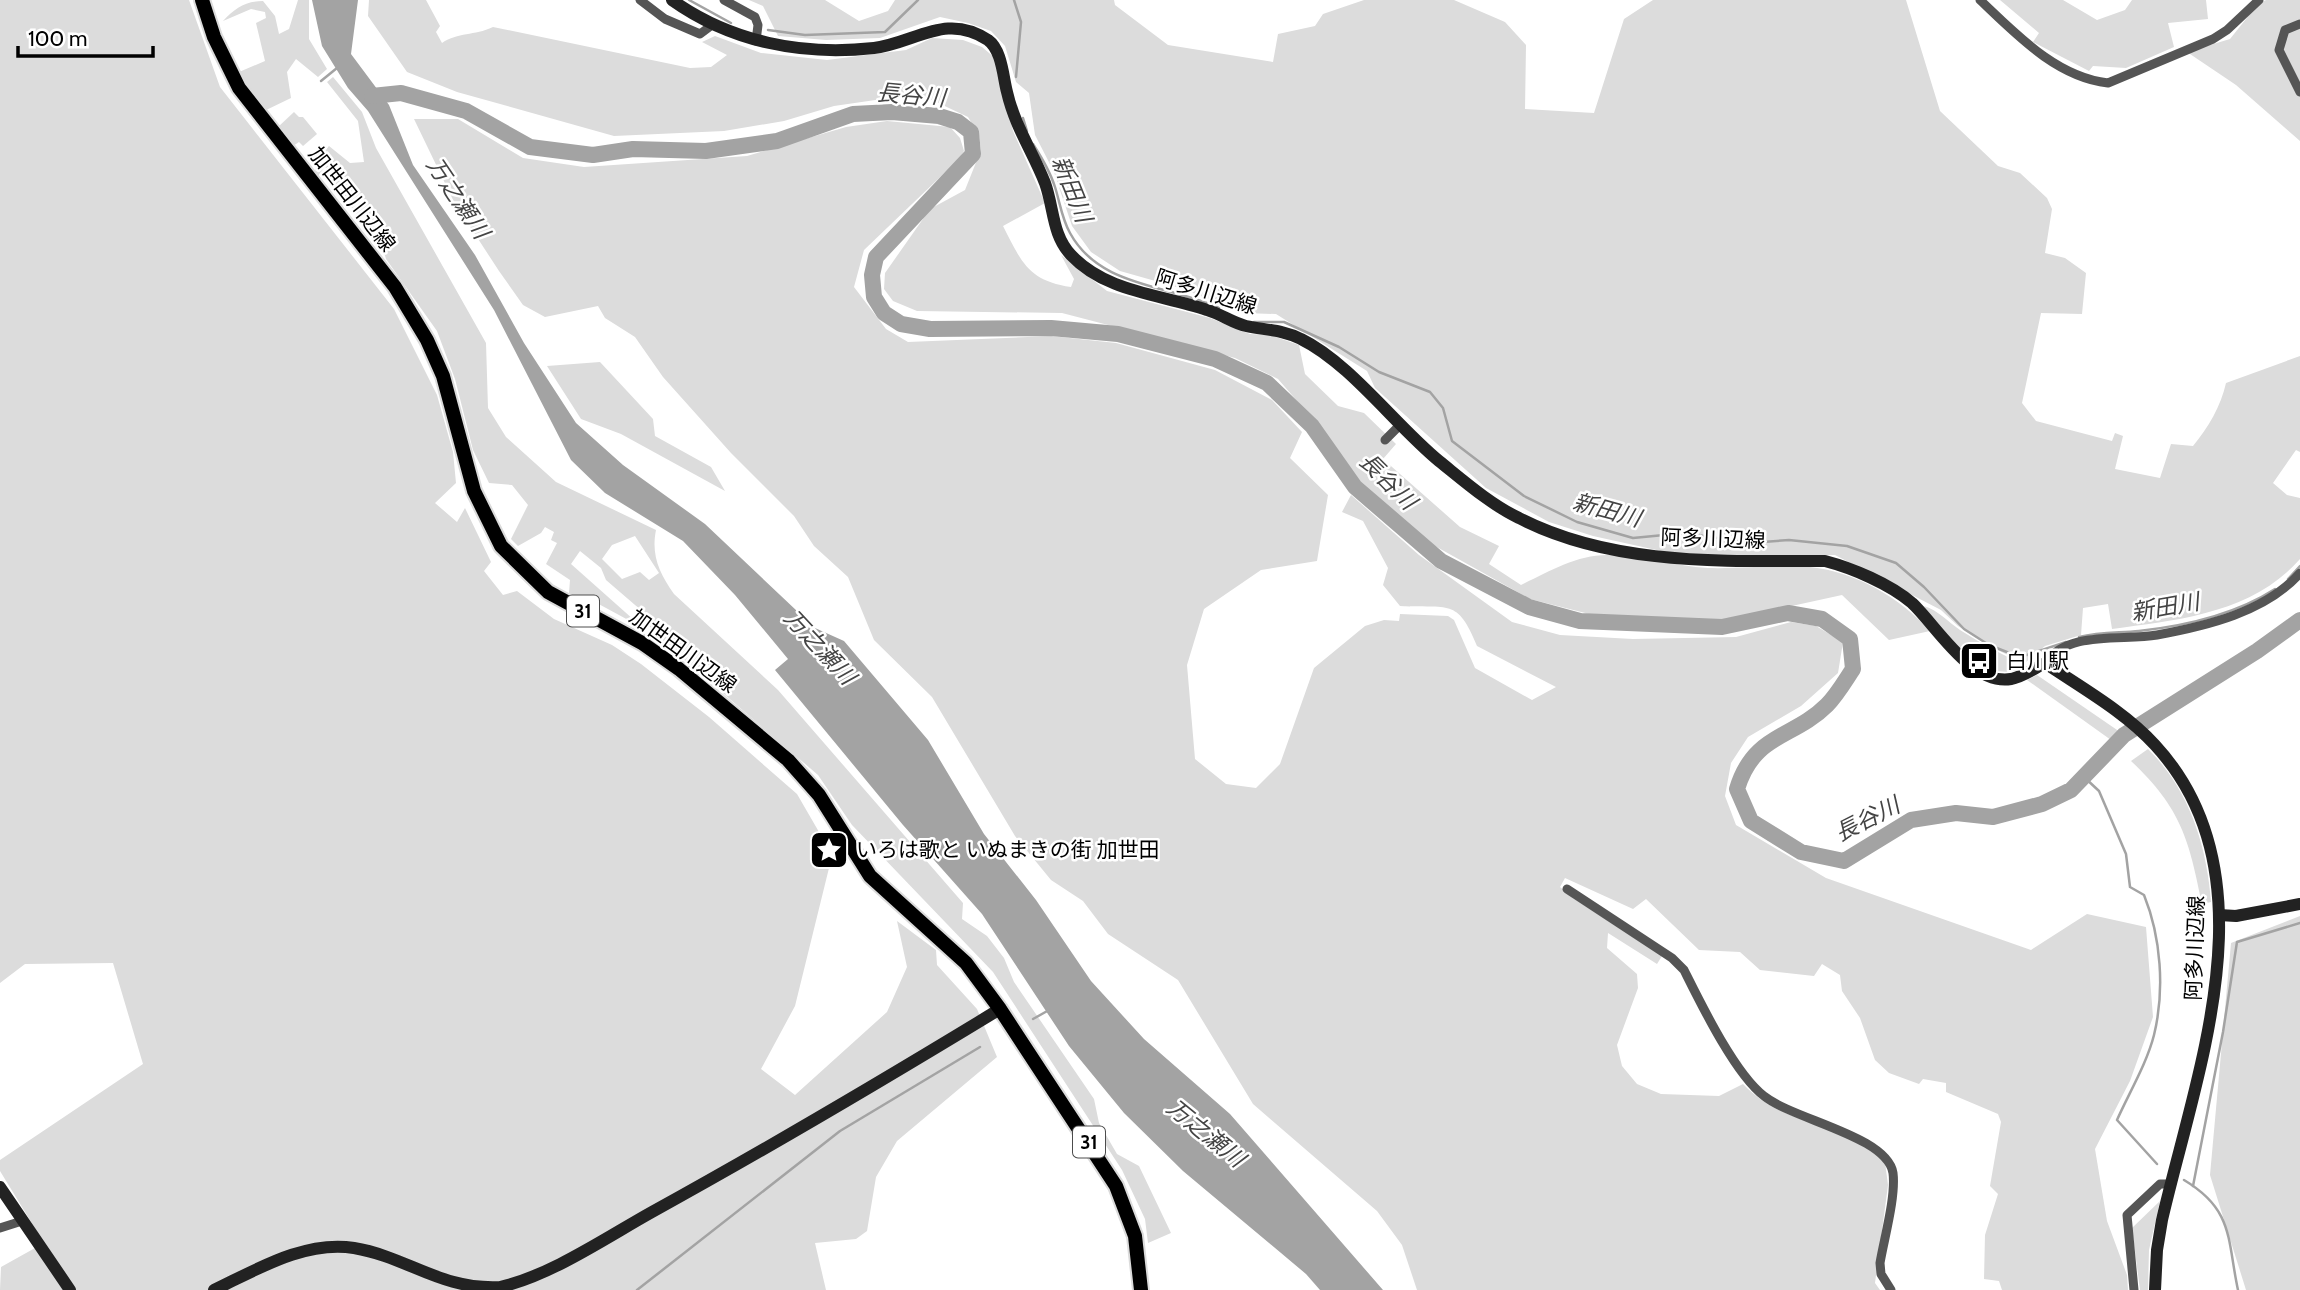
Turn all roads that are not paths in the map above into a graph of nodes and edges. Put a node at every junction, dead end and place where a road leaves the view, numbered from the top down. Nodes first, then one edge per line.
1 (202, 0) edge
2 (640, 0) edge
3 (672, 0) edge
4 (724, 0) edge
5 (1980, 0) edge
6 (2259, 0) edge
7 (2300, 24) edge
8 (712, 25) junction
9 (753, 40) junction
10 (2300, 92) edge
11 (1400, 425) junction
12 (1385, 440) dead end
13 (2300, 573) edge
14 (2045, 663) junction
15 (1567, 889) dead end
16 (2300, 904) edge
17 (2219, 915) junction
18 (1000, 1009) junction
19 (2171, 1184) junction
20 (0, 1187) edge
21 (22, 1221) junction
22 (0, 1228) edge
23 (70, 1290) edge
24 (214, 1290) edge
25 (1141, 1290) edge
26 (1891, 1290) edge
27 (2134, 1290) edge
28 (2155, 1290) edge

1 - 18 main road, 加世田川辺線 / 31
2 - 8 street
3 - 8 main road
4 - 9 street
5 - 6 street
7 - 10 street
8 - 9 main road
9 - 11 main road, 阿多川辺線
11 - 12 street
11 - 14 main road, 阿多川辺線
13 - 14 street
14 - 17 main road, 阿多川辺線
15 - 26 street
16 - 17 main road
17 - 19 main road, 阿多川辺線
18 - 24 main road
18 - 25 main road, 加世田川辺線 / 31
19 - 27 street
19 - 28 main road, 阿多川辺線
20 - 21 main road
21 - 22 street
21 - 23 main road

